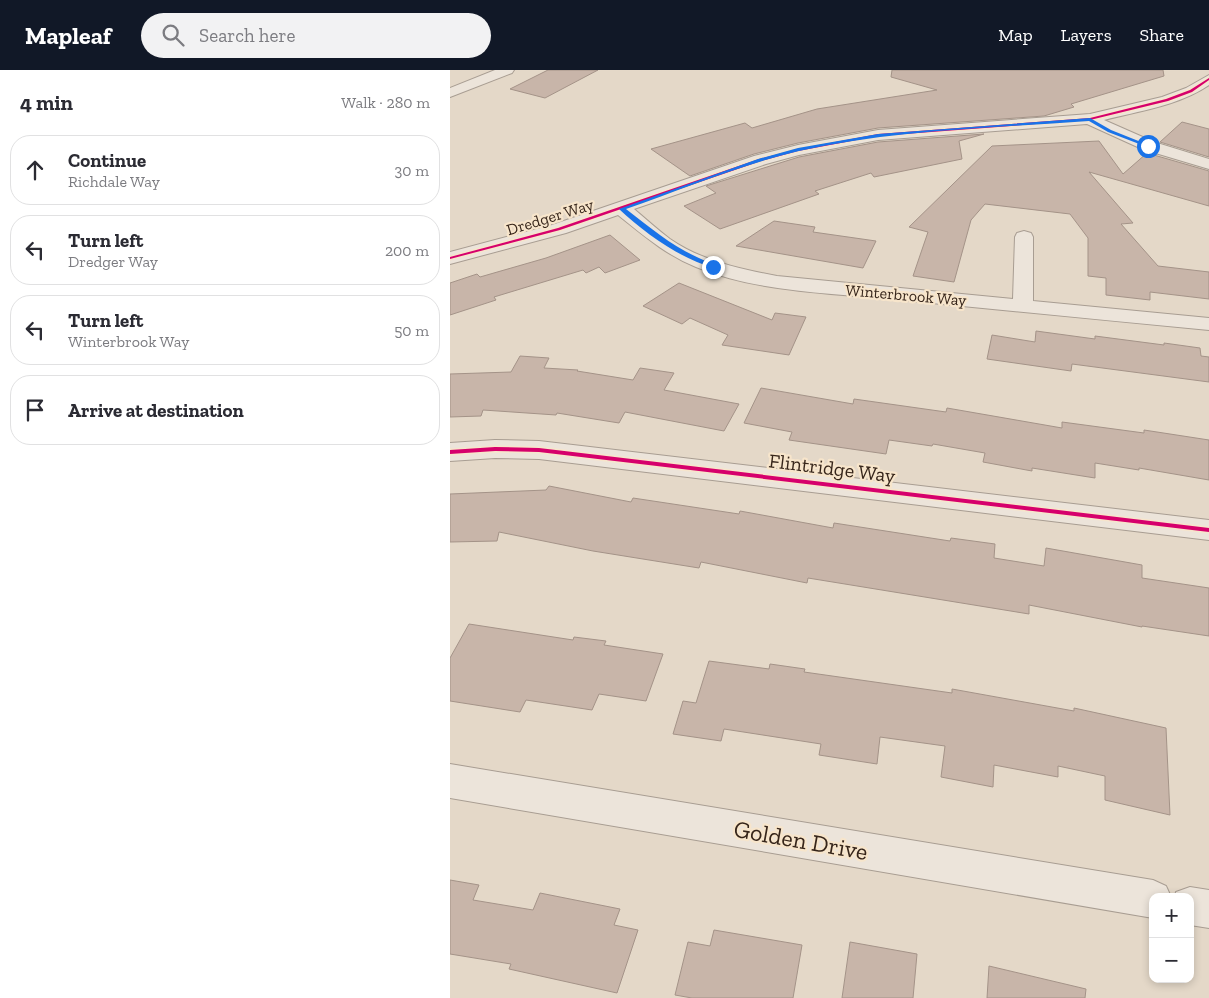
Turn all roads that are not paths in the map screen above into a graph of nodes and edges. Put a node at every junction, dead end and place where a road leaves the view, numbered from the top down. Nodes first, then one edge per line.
1 (507, 70) edge
2 (1202, 70) edge
3 (1209, 72) edge
4 (1209, 79) edge
5 (450, 93) edge
6 (1090, 119) junction
7 (1209, 164) edge
8 (622, 209) junction
9 (1024, 237) dead end
10 (450, 258) edge
11 (1023, 306) junction
12 (1209, 324) edge
13 (450, 452) edge
14 (1209, 530) edge
15 (450, 781) edge
16 (1149, 899) edge
17 (1194, 907) edge
18 (1209, 909) edge

1 - 5 street
2 - 3 street
4 - 6 street, Dredger Way
6 - 7 street
6 - 8 street, Dredger Way
8 - 10 street, Dredger Way
8 - 11 street, Winterbrook Way
9 - 11 street
11 - 12 street, Winterbrook Way
13 - 14 street, Flintridge Way
15 - 16 street, Golden Drive
17 - 18 street

